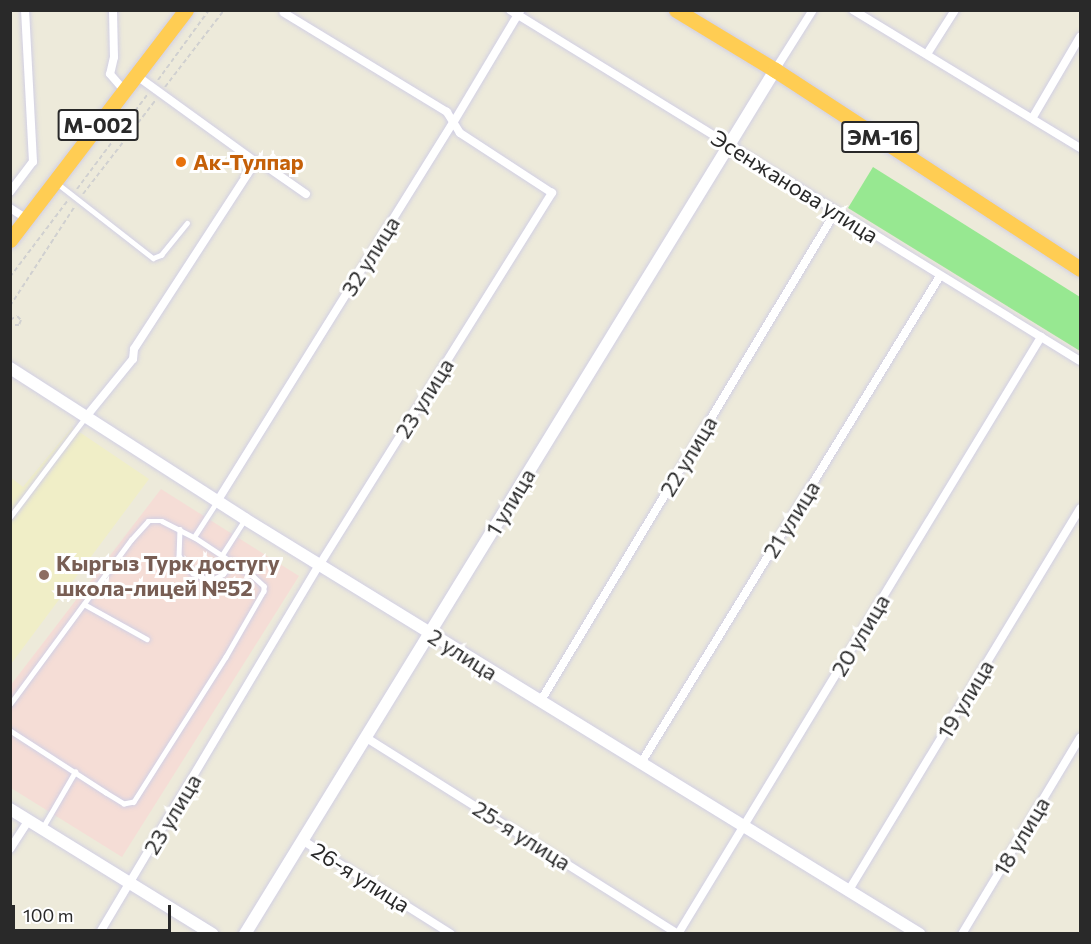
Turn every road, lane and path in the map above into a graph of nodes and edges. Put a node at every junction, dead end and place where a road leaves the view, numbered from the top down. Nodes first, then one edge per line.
1 (25, 10) edge
2 (113, 10) edge
3 (186, 10) edge
4 (209, 10) edge
5 (224, 10) edge
6 (676, 10) edge
7 (813, 10) edge
8 (853, 10) edge
9 (955, 10) edge
10 (516, 12) edge
11 (284, 13) dead end
12 (1080, 37) edge
13 (927, 54) junction
14 (775, 70) junction
15 (137, 76) junction
16 (157, 90) junction
17 (125, 91) junction
18 (1033, 117) junction
19 (453, 123) junction
20 (729, 145) junction
21 (1080, 148) edge
22 (257, 163) junction
23 (55, 181) junction
24 (10, 192) edge
25 (306, 194) dead end
26 (72, 195) junction
27 (79, 201) junction
28 (10, 208) edge
29 (836, 211) junction
30 (27, 219) junction
31 (187, 223) dead end
32 (10, 240) edge
33 (1080, 268) edge
34 (940, 276) junction
35 (10, 277) edge
36 (10, 306) edge
37 (1041, 337) junction
38 (1080, 361) edge
39 (10, 368) edge
40 (85, 418) junction
41 (218, 500) junction
42 (1080, 508) edge
43 (10, 517) edge
44 (245, 519) junction
45 (180, 529) junction
46 (195, 537) junction
47 (222, 555) junction
48 (233, 562) junction
49 (320, 564) junction
50 (84, 604) junction
51 (430, 633) junction
52 (147, 639) dead end
53 (540, 702) junction
54 (10, 704) edge
55 (10, 731) edge
56 (365, 737) junction
57 (1080, 738) edge
58 (641, 763) junction
59 (75, 772) junction
60 (10, 809) edge
61 (29, 820) junction
62 (743, 827) junction
63 (42, 828) junction
64 (302, 840) junction
65 (10, 849) edge
66 (130, 884) junction
67 (849, 890) junction
68 (99, 933) edge
69 (212, 933) edge
70 (244, 933) edge
71 (451, 933) edge
72 (678, 933) edge
73 (919, 933) edge
74 (962, 933) edge

1 - 24 street
2 - 17 street
3 - 15 highway, M-002
4 - 16 path
5 - 16 path
6 - 14 highway, ЭМ-16
7 - 14 street
8 - 13 street
9 - 13 street
10 - 19 street, 32 улица
10 - 20 street, Эсенжанова улица
11 - 19 street, 23 улица
12 - 18 street
13 - 18 street
14 - 20 street, 1 улица
14 - 33 highway, ЭМ-16
15 - 16 street
15 - 17 highway, M-002
16 - 22 street
16 - 26 path
16 - 27 path
17 - 23 highway, M-002
18 - 21 street
19 - 41 street, 32 улица
19 - 49 street, 23 улица
20 - 29 street, Эсенжанова улица
20 - 51 street, 1 улица
22 - 25 street
22 - 40 street
23 - 26 lane
23 - 30 highway, M-002
26 - 27 lane
26 - 35 path
27 - 31 lane
27 - 36 path
28 - 30 street
29 - 34 street, Эсенжанова улица
29 - 53 street, 22 улица
30 - 32 highway, M-002
34 - 37 street, Эсенжанова улица
34 - 58 street, 21 улица
37 - 38 street, Эсенжанова улица
37 - 62 street, 20 улица
39 - 40 street, 2 улица
40 - 41 street, 2 улица
40 - 43 lane
41 - 44 street, 2 улица
41 - 46 lane
42 - 67 street, 19 улица
44 - 47 lane
44 - 49 street, 2 улица
45 - 46 lane
45 - 48 lane
45 - 50 lane
46 - 47 lane
47 - 48 lane
48 - 59 lane
49 - 51 street, 2 улица
49 - 66 street, 23 улица
50 - 52 lane
50 - 54 lane
51 - 53 street, 2 улица
51 - 56 street, 1 улица
53 - 58 street, 2 улица
55 - 59 lane
56 - 64 street, 1 улица
56 - 72 street, 25-я улица
57 - 74 street, 18 улица
58 - 62 street, 2 улица
59 - 63 lane
60 - 61 street
61 - 63 street
61 - 65 street
62 - 67 street, 2 улица
62 - 72 street, 20 улица
63 - 66 street
64 - 70 street, 1 улица
64 - 71 street, 26-я улица
66 - 68 street, 23 улица
66 - 69 street
67 - 73 street, 2 улица

